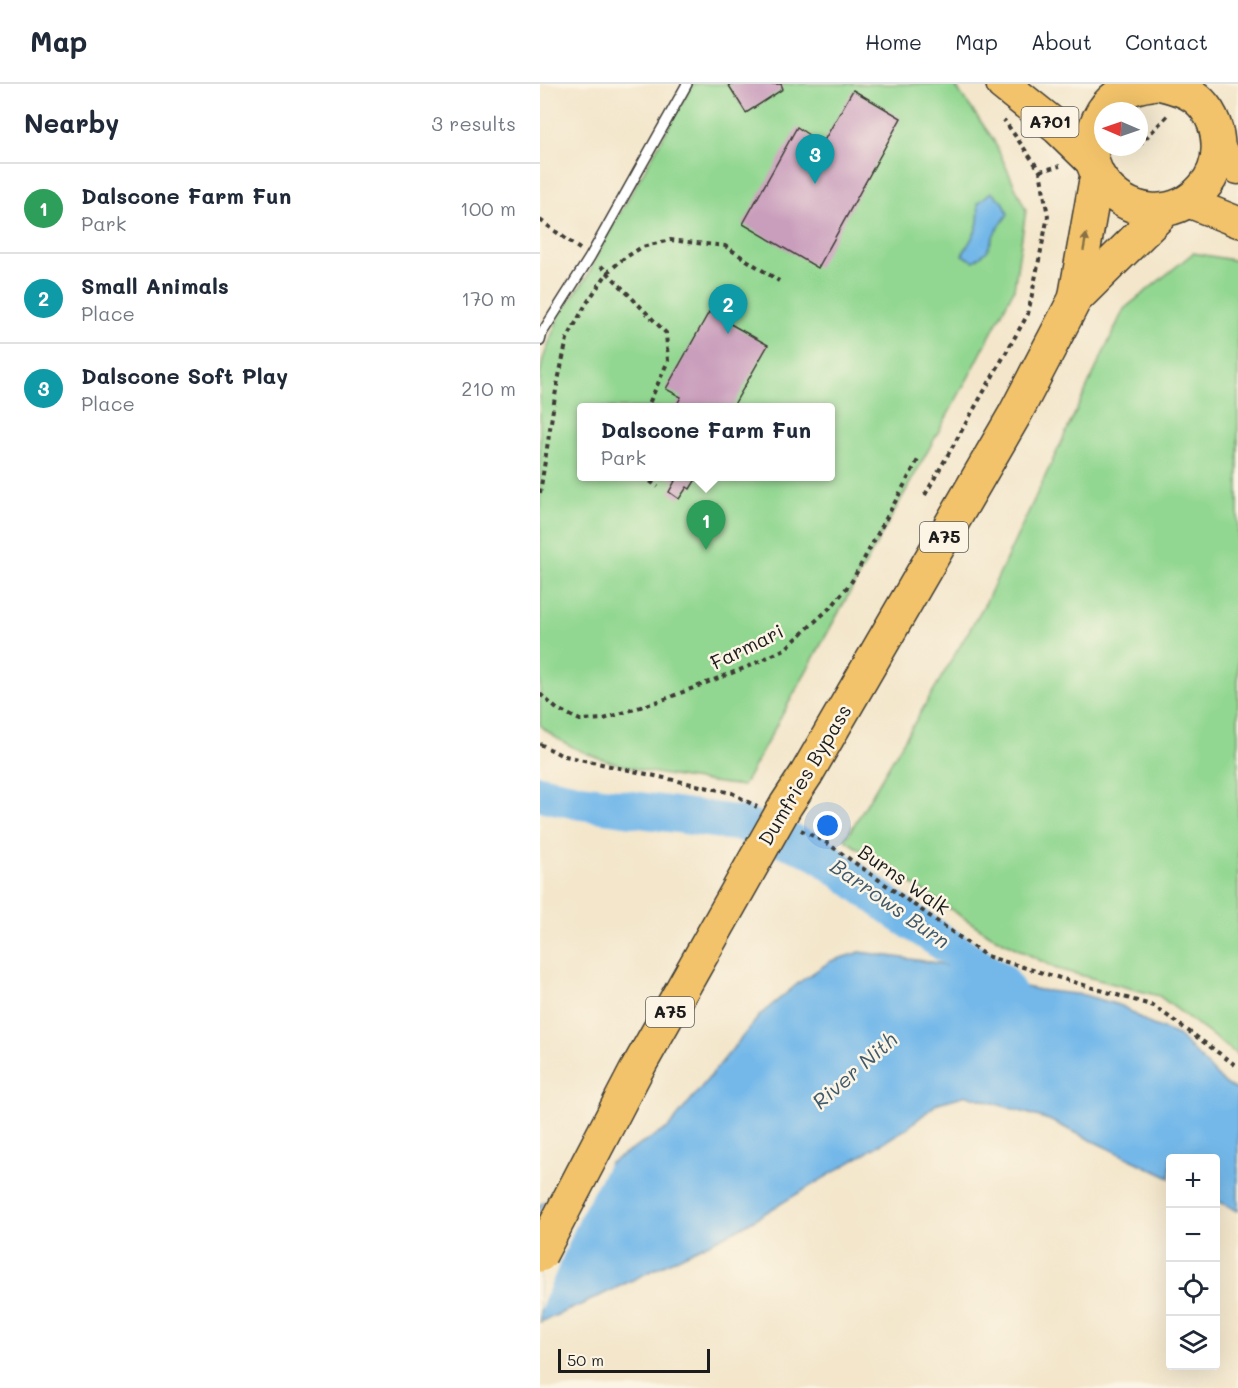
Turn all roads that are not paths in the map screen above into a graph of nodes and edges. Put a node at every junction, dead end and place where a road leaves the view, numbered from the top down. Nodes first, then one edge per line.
1 (687, 84) edge
2 (1132, 94) edge
3 (1001, 98) edge
4 (1212, 99) edge
5 (1228, 159) edge
6 (1095, 168) junction
7 (1177, 206) junction
8 (1238, 222) edge
9 (1075, 299) junction
10 (540, 341) edge
11 (540, 1255) edge

1 - 10 lane
2 - 4 highway, A75
2 - 6 highway, A75
3 - 6 highway, A701
4 - 5 highway, A75
5 - 7 highway, A75
6 - 7 highway
9 -> 6 highway, Dumfries Bypass / A75
7 - 8 main road
7 - 9 highway, Dumfries Bypass / A75
9 - 11 highway, Dumfries Bypass / A75, bridge

